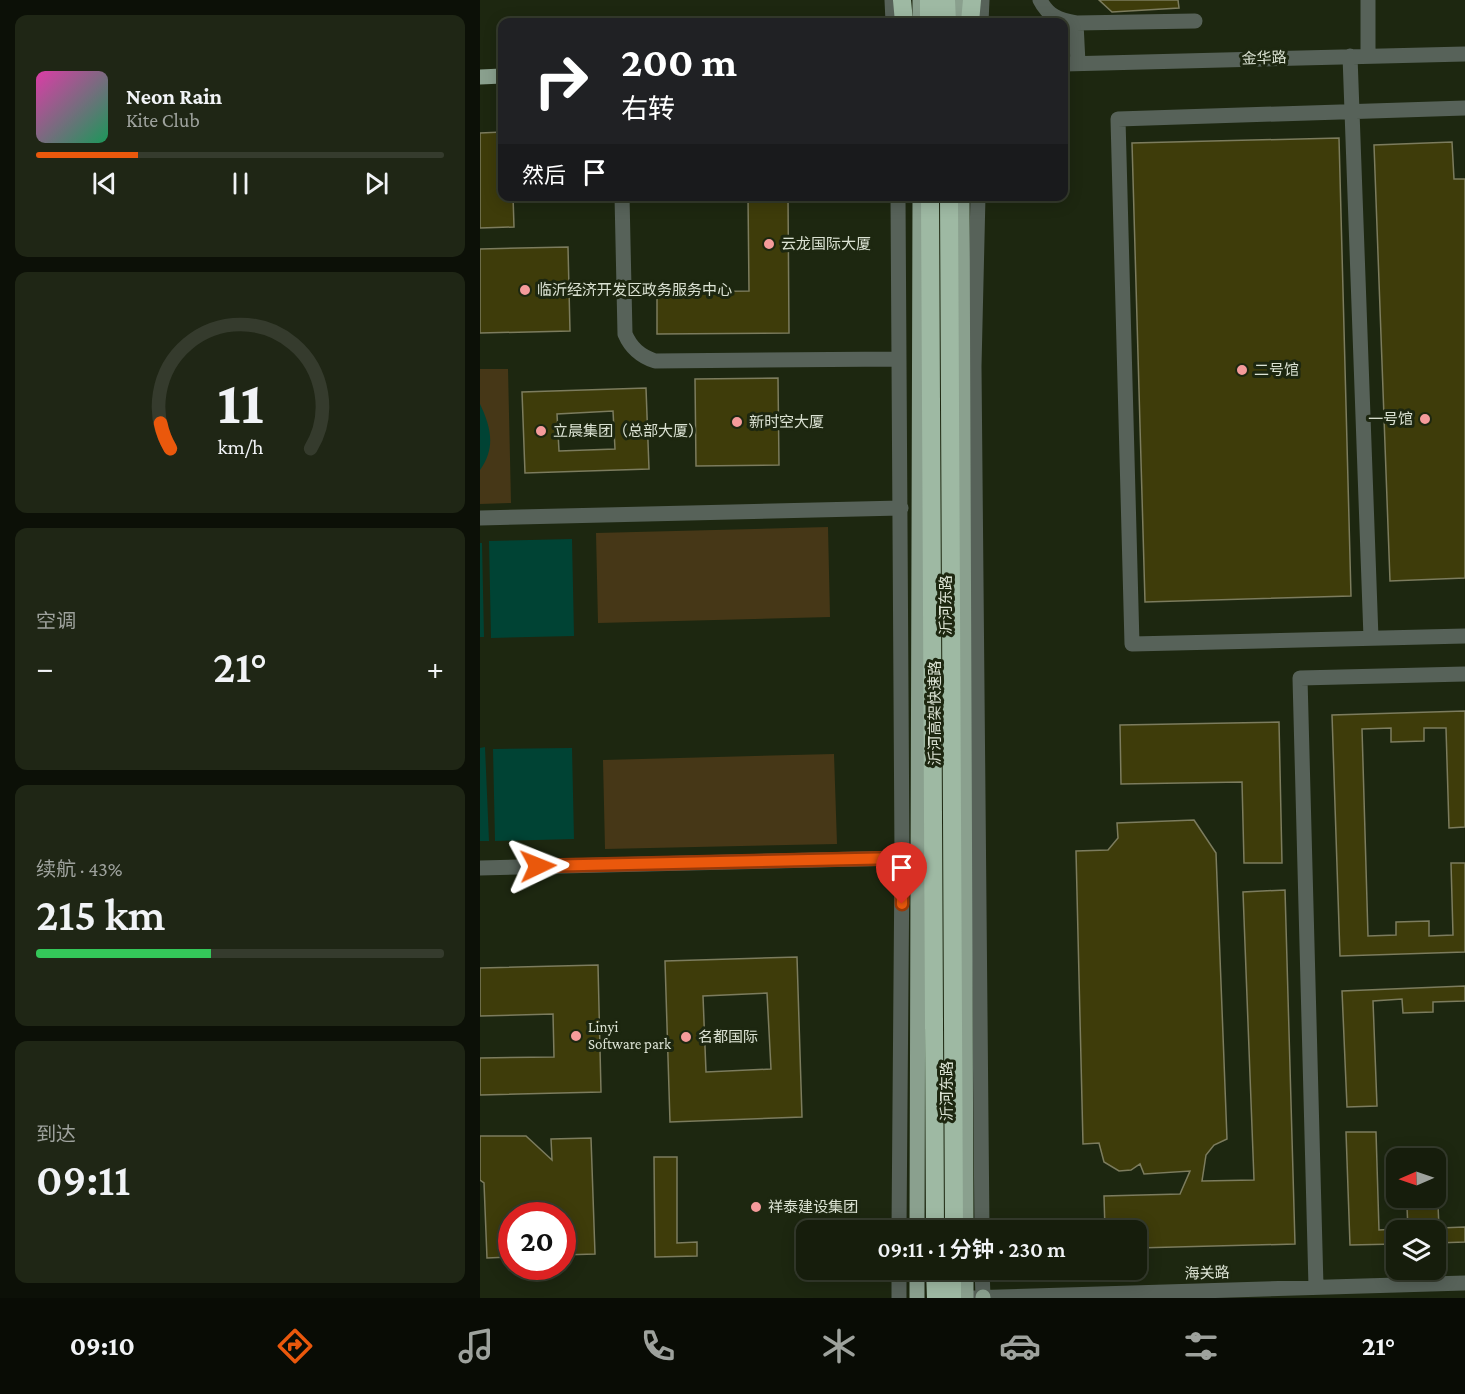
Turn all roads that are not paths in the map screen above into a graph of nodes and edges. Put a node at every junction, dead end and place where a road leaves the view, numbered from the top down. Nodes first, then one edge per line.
1 (892, 0) edge
2 (902, 0) edge
3 (920, 0) edge
4 (928, 0) edge
5 (946, 0) edge
6 (962, 0) edge
7 (972, 0) edge
8 (982, 0) edge
9 (1040, 0) edge
10 (1368, 0) edge
11 (893, 18) edge
12 (904, 18) edge
13 (920, 18) edge
14 (929, 18) edge
15 (947, 18) edge
16 (962, 18) edge
17 (970, 18) edge
18 (981, 18) edge
19 (1057, 18) edge
20 (1195, 21) dead end
21 (1068, 22) edge
22 (1076, 23) junction
23 (1465, 54) edge
24 (1350, 56) junction
25 (1368, 56) junction
26 (1071, 63) edge
27 (498, 76) edge
28 (480, 77) edge
29 (1465, 108) edge
30 (1351, 111) junction
31 (622, 201) edge
32 (898, 201) edge
33 (921, 201) edge
34 (921, 201) edge
35 (930, 201) edge
36 (950, 201) edge
37 (960, 201) edge
38 (960, 201) edge
39 (978, 201) edge
40 (930, 292) junction
41 (951, 295) junction
42 (899, 359) junction
43 (975, 399) junction
44 (963, 433) junction
45 (901, 508) junction
46 (480, 518) edge
47 (1465, 636) edge
48 (1371, 638) junction
49 (1465, 674) edge
50 (902, 858) junction
51 (480, 868) edge
52 (899, 1220) edge
53 (917, 1220) edge
54 (935, 1220) edge
55 (954, 1220) edge
56 (966, 1220) edge
57 (982, 1220) edge
58 (899, 1280) edge
59 (917, 1280) edge
60 (935, 1280) edge
61 (952, 1280) edge
62 (966, 1280) edge
63 (982, 1280) edge
64 (1465, 1284) edge
65 (1316, 1287) junction
66 (1066, 1297) edge
67 (899, 1298) edge
68 (917, 1298) edge
69 (936, 1298) edge
70 (951, 1298) edge
71 (966, 1298) edge
72 (982, 1298) edge

1 - 11 street
2 - 12 highway
3 - 13 main road
4 - 14 highway
5 - 15 highway
6 - 16 main road
7 - 17 highway
8 - 18 street
9 - 19 street
10 - 25 street
20 - 22 street
21 - 22 street
22 - 26 street
23 - 25 street, 金华路
24 - 25 street, 金华路
24 - 26 street, 金华路
24 - 30 street
27 - 28 main road
29 - 30 street
30 - 48 street
30 - 48 street
31 - 42 street
32 - 42 street
33 - 40 highway
34 - 53 main road, 沂河东路
35 - 40 highway, 沂河高架快速路
36 - 41 highway, 沂河高架快速路
37 - 41 highway
38 - 44 main road, 沂河东路
39 - 43 street
40 - 54 highway, 沂河高架快速路
41 - 55 highway, 沂河高架快速路
42 - 45 street
43 - 44 main road
43 - 57 street
44 - 56 main road, 沂河东路
45 - 46 street
45 - 50 street
47 - 48 street
49 - 65 street
50 - 51 street
50 - 52 street
58 - 67 street
59 - 68 main road
60 - 69 highway
61 - 70 highway, bridge
62 - 71 main road
63 - 72 street
64 - 65 street, 海关路
65 - 66 street, 海关路
66 - 72 street, 海关路
70 - 71 main road, 海关路
71 - 72 street, 海关路

